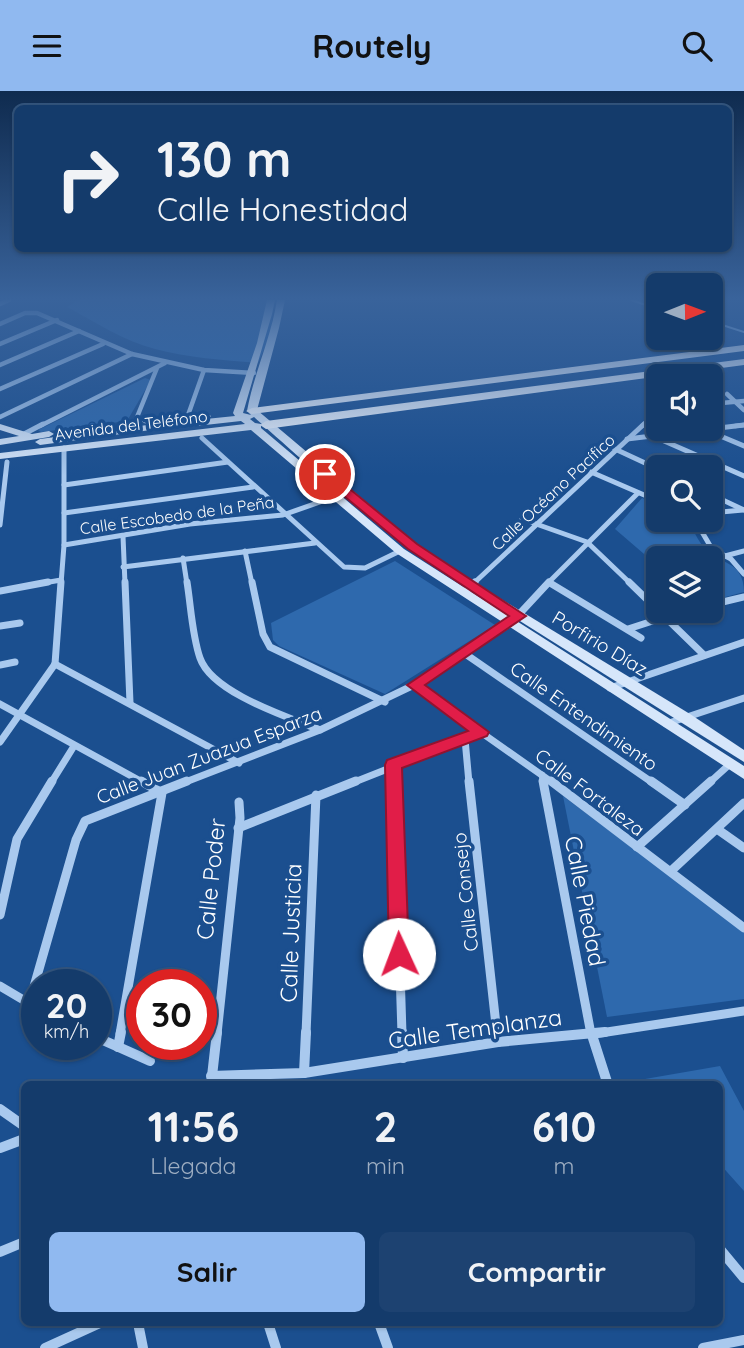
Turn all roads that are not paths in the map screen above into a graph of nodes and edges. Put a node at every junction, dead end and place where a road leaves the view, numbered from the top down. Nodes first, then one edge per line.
1 (69, 359) edge
2 (122, 359) edge
3 (149, 359) edge
4 (255, 359) edge
5 (266, 359) edge
6 (682, 359) edge
7 (718, 359) edge
8 (165, 363) junction
9 (727, 364) junction
10 (744, 364) edge
11 (158, 367) junction
12 (723, 368) edge
13 (204, 370) junction
14 (249, 373) junction
15 (261, 373) junction
16 (646, 379) edge
17 (0, 389) edge
18 (404, 394) junction
19 (727, 394) dead end
20 (463, 401) junction
21 (744, 401) edge
22 (736, 402) junction
23 (723, 403) edge
24 (744, 410) edge
25 (0, 417) edge
26 (187, 418) junction
27 (135, 422) junction
28 (255, 422) junction
29 (646, 422) edge
30 (744, 425) edge
31 (0, 427) edge
32 (723, 428) edge
33 (646, 437) edge
34 (723, 437) edge
35 (201, 438) junction
36 (627, 439) junction
37 (32, 441) junction
38 (664, 441) edge
39 (0, 442) edge
40 (744, 446) edge
41 (0, 447) edge
42 (615, 449) junction
43 (64, 452) junction
44 (2, 460) edge
45 (228, 462) junction
46 (646, 463) edge
47 (591, 471) junction
48 (744, 476) edge
49 (64, 485) junction
50 (253, 487) junction
51 (638, 493) junction
52 (646, 496) edge
53 (334, 497) junction
54 (723, 500) edge
55 (744, 510) edge
56 (723, 512) edge
57 (64, 513) junction
58 (284, 515) junction
59 (522, 519) dead end
60 (0, 525) edge
61 (536, 525) junction
62 (702, 532) edge
63 (123, 536) junction
64 (587, 542) junction
65 (315, 543) junction
66 (64, 545) junction
67 (245, 551) junction
68 (400, 551) junction
69 (744, 551) edge
70 (724, 556) junction
71 (183, 558) junction
72 (123, 567) junction
73 (744, 574) edge
74 (61, 580) junction
75 (550, 583) junction
76 (468, 589) junction
77 (0, 591) edge
78 (744, 597) edge
79 (646, 599) edge
80 (723, 602) edge
81 (515, 619) junction
82 (20, 623) dead end
83 (646, 623) edge
84 (671, 623) edge
85 (0, 626) edge
86 (628, 629) junction
87 (641, 638) dead end
88 (744, 642) edge
89 (464, 653) junction
90 (705, 655) junction
91 (15, 662) dead end
92 (55, 664) junction
93 (0, 665) edge
94 (626, 681) junction
95 (414, 685) junction
96 (610, 688) junction
97 (742, 701) edge
98 (385, 702) junction
99 (130, 703) junction
100 (0, 704) edge
101 (19, 716) junction
102 (685, 717) junction
103 (666, 724) junction
104 (320, 730) junction
105 (481, 732) junction
106 (465, 739) junction
107 (0, 741) edge
108 (74, 746) junction
109 (744, 757) edge
110 (239, 763) junction
111 (730, 764) junction
112 (393, 765) junction
113 (744, 773) edge
114 (541, 774) junction
115 (162, 793) junction
116 (316, 795) junction
117 (239, 802) dead end
118 (744, 803) edge
119 (685, 805) junction
120 (238, 828) junction
121 (717, 829) junction
122 (637, 847) junction
123 (744, 848) edge
124 (671, 871) junction
125 (0, 915) edge
126 (744, 928) edge
127 (43, 969) edge
128 (0, 986) edge
129 (21, 999) edge
130 (744, 1011) edge
131 (591, 1034) junction
132 (498, 1042) junction
133 (112, 1044) edge
134 (118, 1047) junction
135 (403, 1058) junction
136 (150, 1061) dead end
137 (304, 1073) junction
138 (211, 1080) edge
139 (607, 1081) edge
140 (0, 1109) edge
141 (21, 1124) edge
142 (21, 1140) edge
143 (0, 1148) edge
144 (21, 1243) edge
145 (0, 1252) edge
146 (723, 1253) edge
147 (744, 1277) edge
148 (93, 1326) edge
149 (139, 1326) edge
150 (269, 1326) edge
151 (380, 1326) edge
152 (744, 1340) edge
153 (45, 1348) edge
154 (143, 1348) edge
155 (276, 1348) edge
156 (388, 1348) edge
157 (703, 1348) edge

1 - 17 street
2 - 25 street
3 - 8 street
4 - 14 street
5 - 15 street
6 - 18 main road
7 - 9 main road
8 - 11 street
8 - 13 street
9 - 10 main road
9 - 20 main road
10 - 12 main road
11 - 27 street
11 - 37 street
13 - 14 street
13 - 26 street
14 - 15 street
14 - 28 street
15 - 28 street
16 - 20 main road
18 - 28 main road
18 - 28 main road
19 - 22 street
20 - 28 main road
21 - 22 street
22 - 23 street
22 - 24 street
26 - 27 street
26 - 28 street
27 - 37 street
28 - 35 street
28 - 37 street, Avenida del Teléfono
28 - 43 street, Avenida del Teléfono
28 - 53 street
28 - 76 street
29 - 36 street, Calle Océano Pacífico
30 - 32 street
31 - 37 street
33 - 36 street
34 - 40 street
35 - 43 street
35 - 45 street
36 - 42 street, Calle Océano Pacífico
37 - 39 street
37 - 41 street, Avenida del Teléfono
37 - 43 street, Avenida del Teléfono
37 - 44 street, Avenida del Teléfono
38 - 48 street
42 - 46 street
42 - 47 street, Calle Océano Pacífico
43 - 44 street
43 - 49 street
44 - 60 street
45 - 49 street
45 - 50 street
47 - 51 street
47 - 61 street, Calle Océano Pacífico
49 - 57 street
50 - 57 street
50 - 58 street
51 - 52 street
51 - 64 street, Calle Juan Zuazua Esparza
53 - 58 street, Calle Escobedo de la Peña
53 - 68 street
54 - 55 street
55 - 56 street
57 - 66 street
58 - 63 street, Calle Escobedo de la Peña
58 - 65 street
59 - 61 street
61 - 64 street
61 - 76 street, Calle Océano Pacífico
62 - 70 street
63 - 66 street, Calle Escobedo de la Peña
63 - 72 street
64 - 75 street, Calle Juan Zuazua Esparza
64 - 79 street
65 - 67 street
65 - 68 street
66 - 74 street
67 - 71 street
67 - 98 street
68 - 76 street
69 - 70 street
70 - 73 street
71 - 72 street
71 - 104 street
72 - 99 street
74 - 77 street
74 - 92 street
75 - 81 street, Calle Juan Zuazua Esparza
75 - 86 street
76 - 81 street
78 - 80 street
81 - 89 street, Calle Juan Zuazua Esparza
81 - 94 street, Porfirio Díaz
81 - 96 street
82 - 85 street
83 - 86 street
84 - 90 street
86 - 87 street
88 - 90 street
89 - 95 street, Calle Juan Zuazua Esparza
89 - 119 street, Calle Entendimiento
90 - 94 street
91 - 93 street
92 - 99 street
92 - 101 street
94 - 96 street
94 - 102 street, Porfirio Díaz
95 - 98 street, Calle Juan Zuazua Esparza
95 - 105 street, Calle Fortaleza
96 - 103 street
97 - 102 street
98 - 104 street, Calle Juan Zuazua Esparza
99 - 110 street
100 - 101 street
101 - 107 street
101 - 108 street
102 - 103 street
102 - 109 street, Porfirio Díaz
103 - 111 street
104 - 110 street, Calle Juan Zuazua Esparza
105 - 106 street
105 - 114 street, Calle Fortaleza
106 - 112 street
106 - 132 street, Calle Consejo
108 - 115 street
108 - 125 street
110 - 115 street, Calle Juan Zuazua Esparza
111 - 113 street
111 - 119 street
112 - 116 street
112 - 135 street
114 - 122 street, Calle Fortaleza
114 - 131 street, Calle Piedad
115 - 127 street, Calle Juan Zuazua Esparza
115 - 134 street
116 - 120 street
116 - 137 street, Calle Justicia
117 - 120 street, Calle Poder
118 - 121 street
119 - 122 street
120 - 138 street, Calle Poder
121 - 123 street
121 - 124 street
122 - 124 street, Calle Fortaleza
124 - 126 street, Calle Fortaleza
128 - 129 street
130 - 131 street, Calle Templanza
131 - 132 street, Calle Templanza
131 - 139 street, Calle Piedad
132 - 135 street, Calle Templanza
133 - 134 street
134 - 136 street
135 - 137 street, Calle Templanza
137 - 138 street, Calle Templanza
140 - 141 street
142 - 143 street
144 - 145 street
146 - 147 street
148 - 153 street
149 - 154 street
150 - 155 street
151 - 156 street
152 - 157 street

